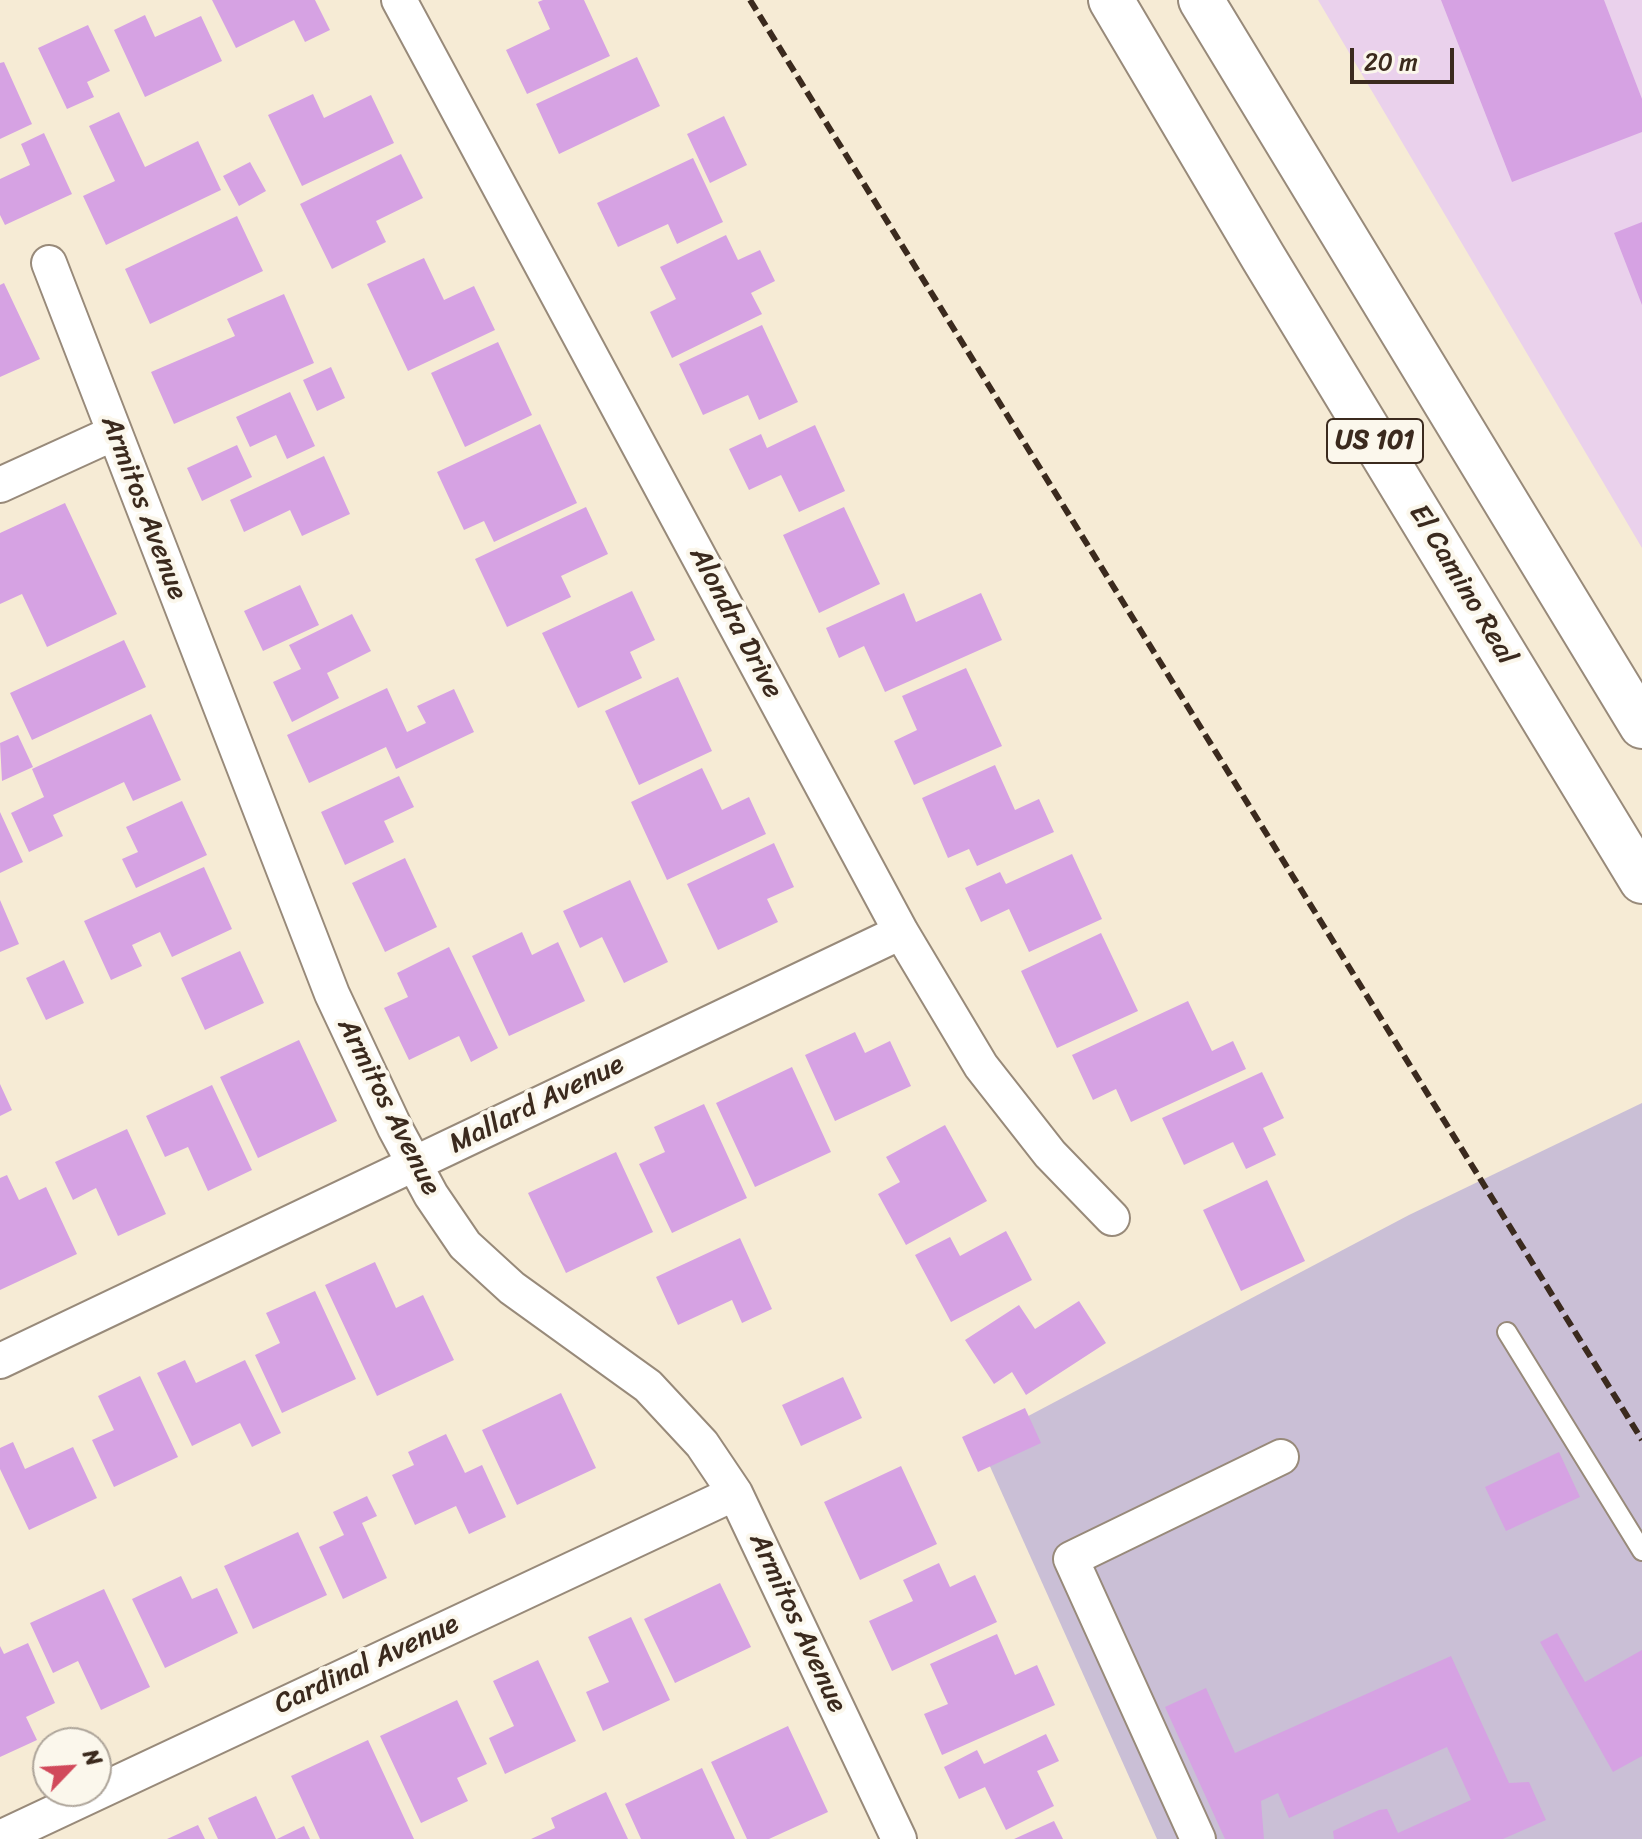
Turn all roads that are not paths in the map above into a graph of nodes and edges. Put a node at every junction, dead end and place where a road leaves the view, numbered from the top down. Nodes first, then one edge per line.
1 (399, 0) edge
2 (1111, 0) edge
3 (1201, 0) edge
4 (49, 263) dead end
5 (114, 433) junction
6 (0, 485) edge
7 (1642, 726) edge
8 (1642, 881) edge
9 (901, 932) junction
10 (414, 1165) junction
11 (1112, 1218) dead end
12 (1507, 1332) dead end
13 (0, 1361) edge
14 (1281, 1457) dead end
15 (735, 1493) junction
16 (1642, 1551) edge
17 (0, 1838) edge
18 (899, 1839) edge
19 (1198, 1839) edge

1 - 9 street, Alondra Drive
2 - 8 highway, El Camino Real / US 101
3 - 7 highway, US 101
4 - 5 street, Armitos Avenue
5 - 6 street
5 - 10 street, Armitos Avenue
9 - 10 street, Mallard Avenue
9 - 11 street, Alondra Drive
10 - 13 street, Mallard Avenue
10 - 15 street, Armitos Avenue
12 - 16 lane
14 - 19 street
15 - 17 street, Cardinal Avenue
15 - 18 street, Armitos Avenue

